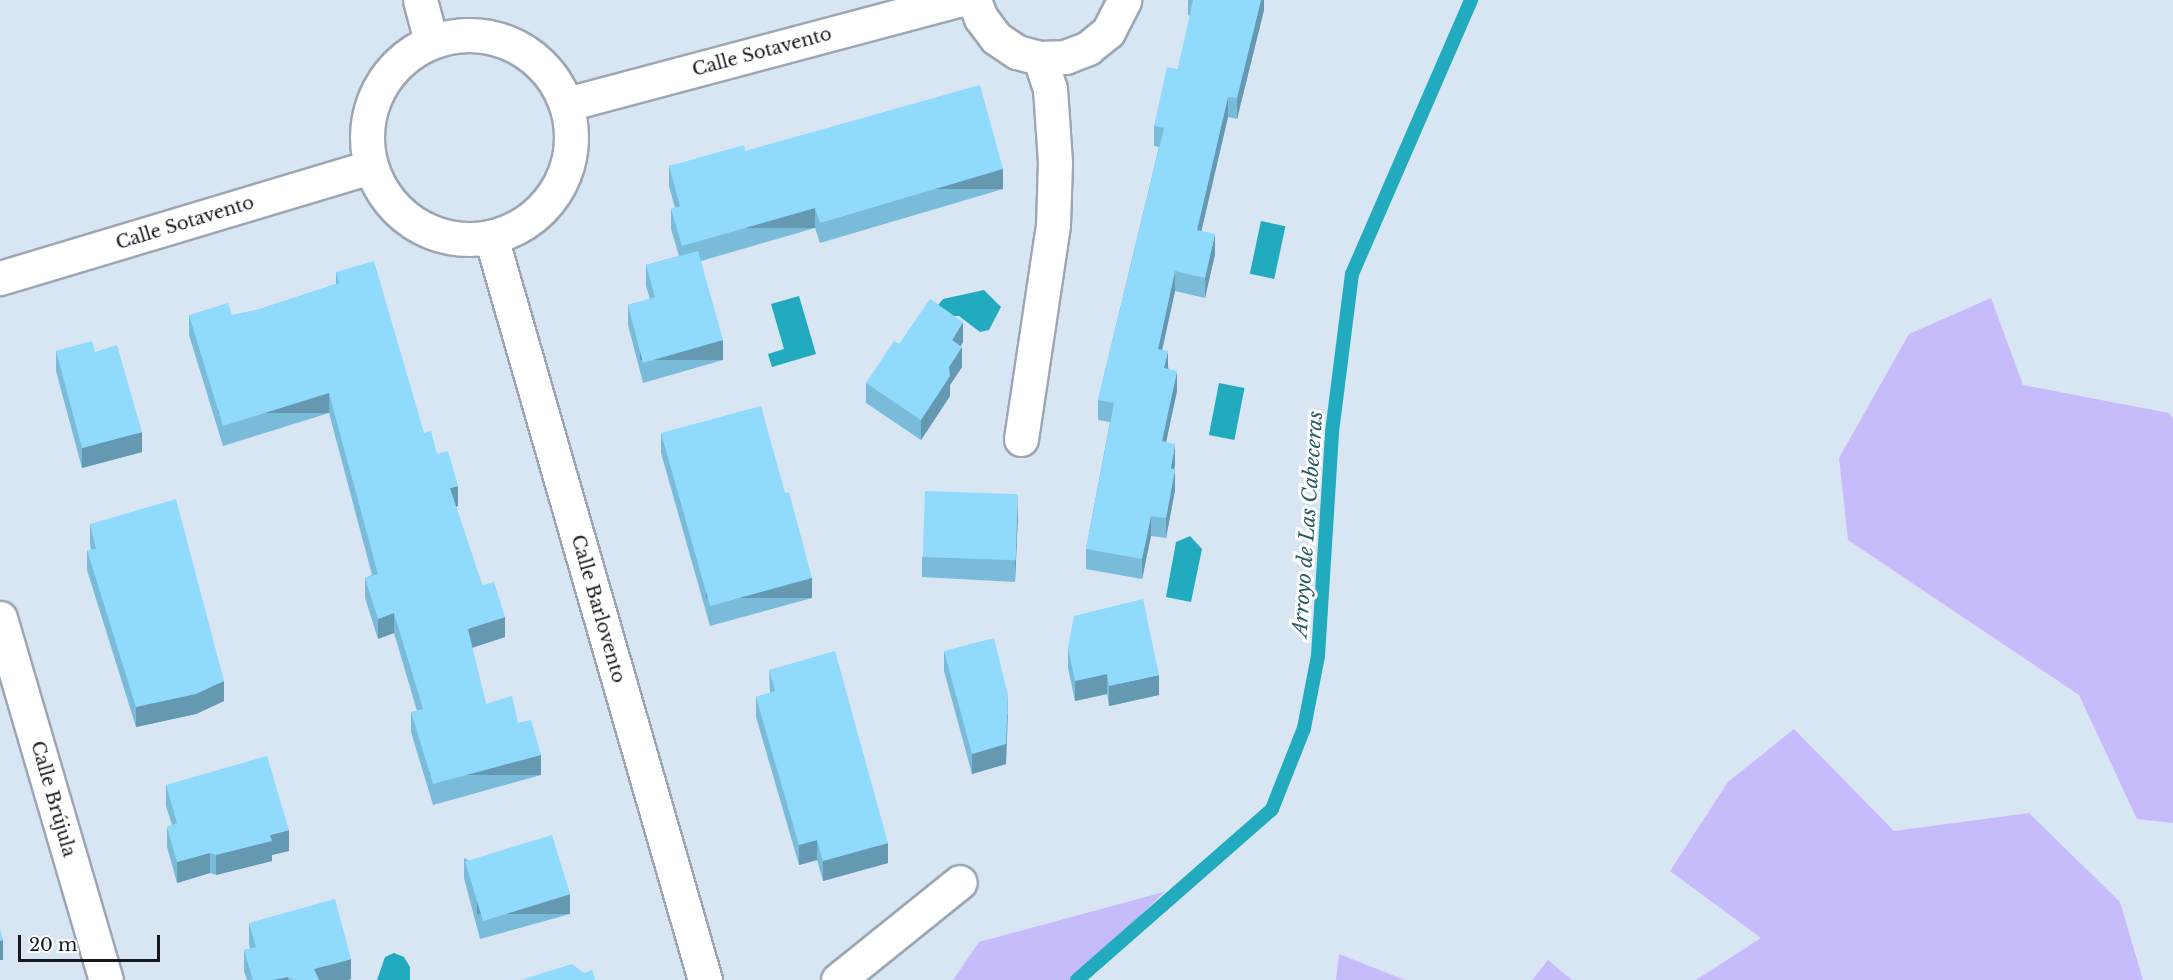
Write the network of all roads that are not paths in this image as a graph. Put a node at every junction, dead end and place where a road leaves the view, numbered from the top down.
1 (420, 0) edge
2 (958, 0) edge
3 (974, 0) edge
4 (1124, 0) edge
5 (431, 41) junction
6 (1040, 58) junction
7 (567, 104) junction
8 (370, 168) junction
9 (491, 237) junction
10 (0, 278) edge
11 (1021, 439) dead end
12 (0, 618) edge
13 (960, 882) dead end
14 (106, 980) edge
15 (705, 980) edge
16 (838, 980) edge

1 - 5 street
2 - 7 street, Calle Sotavento
3 - 6 street
4 - 6 street
5 - 7 street
5 - 8 street
6 - 11 street
7 - 9 street
8 - 9 street
8 - 10 street, Calle Sotavento
9 - 15 street, Calle Barlovento
12 - 14 street, Calle Brújula
13 - 16 street

